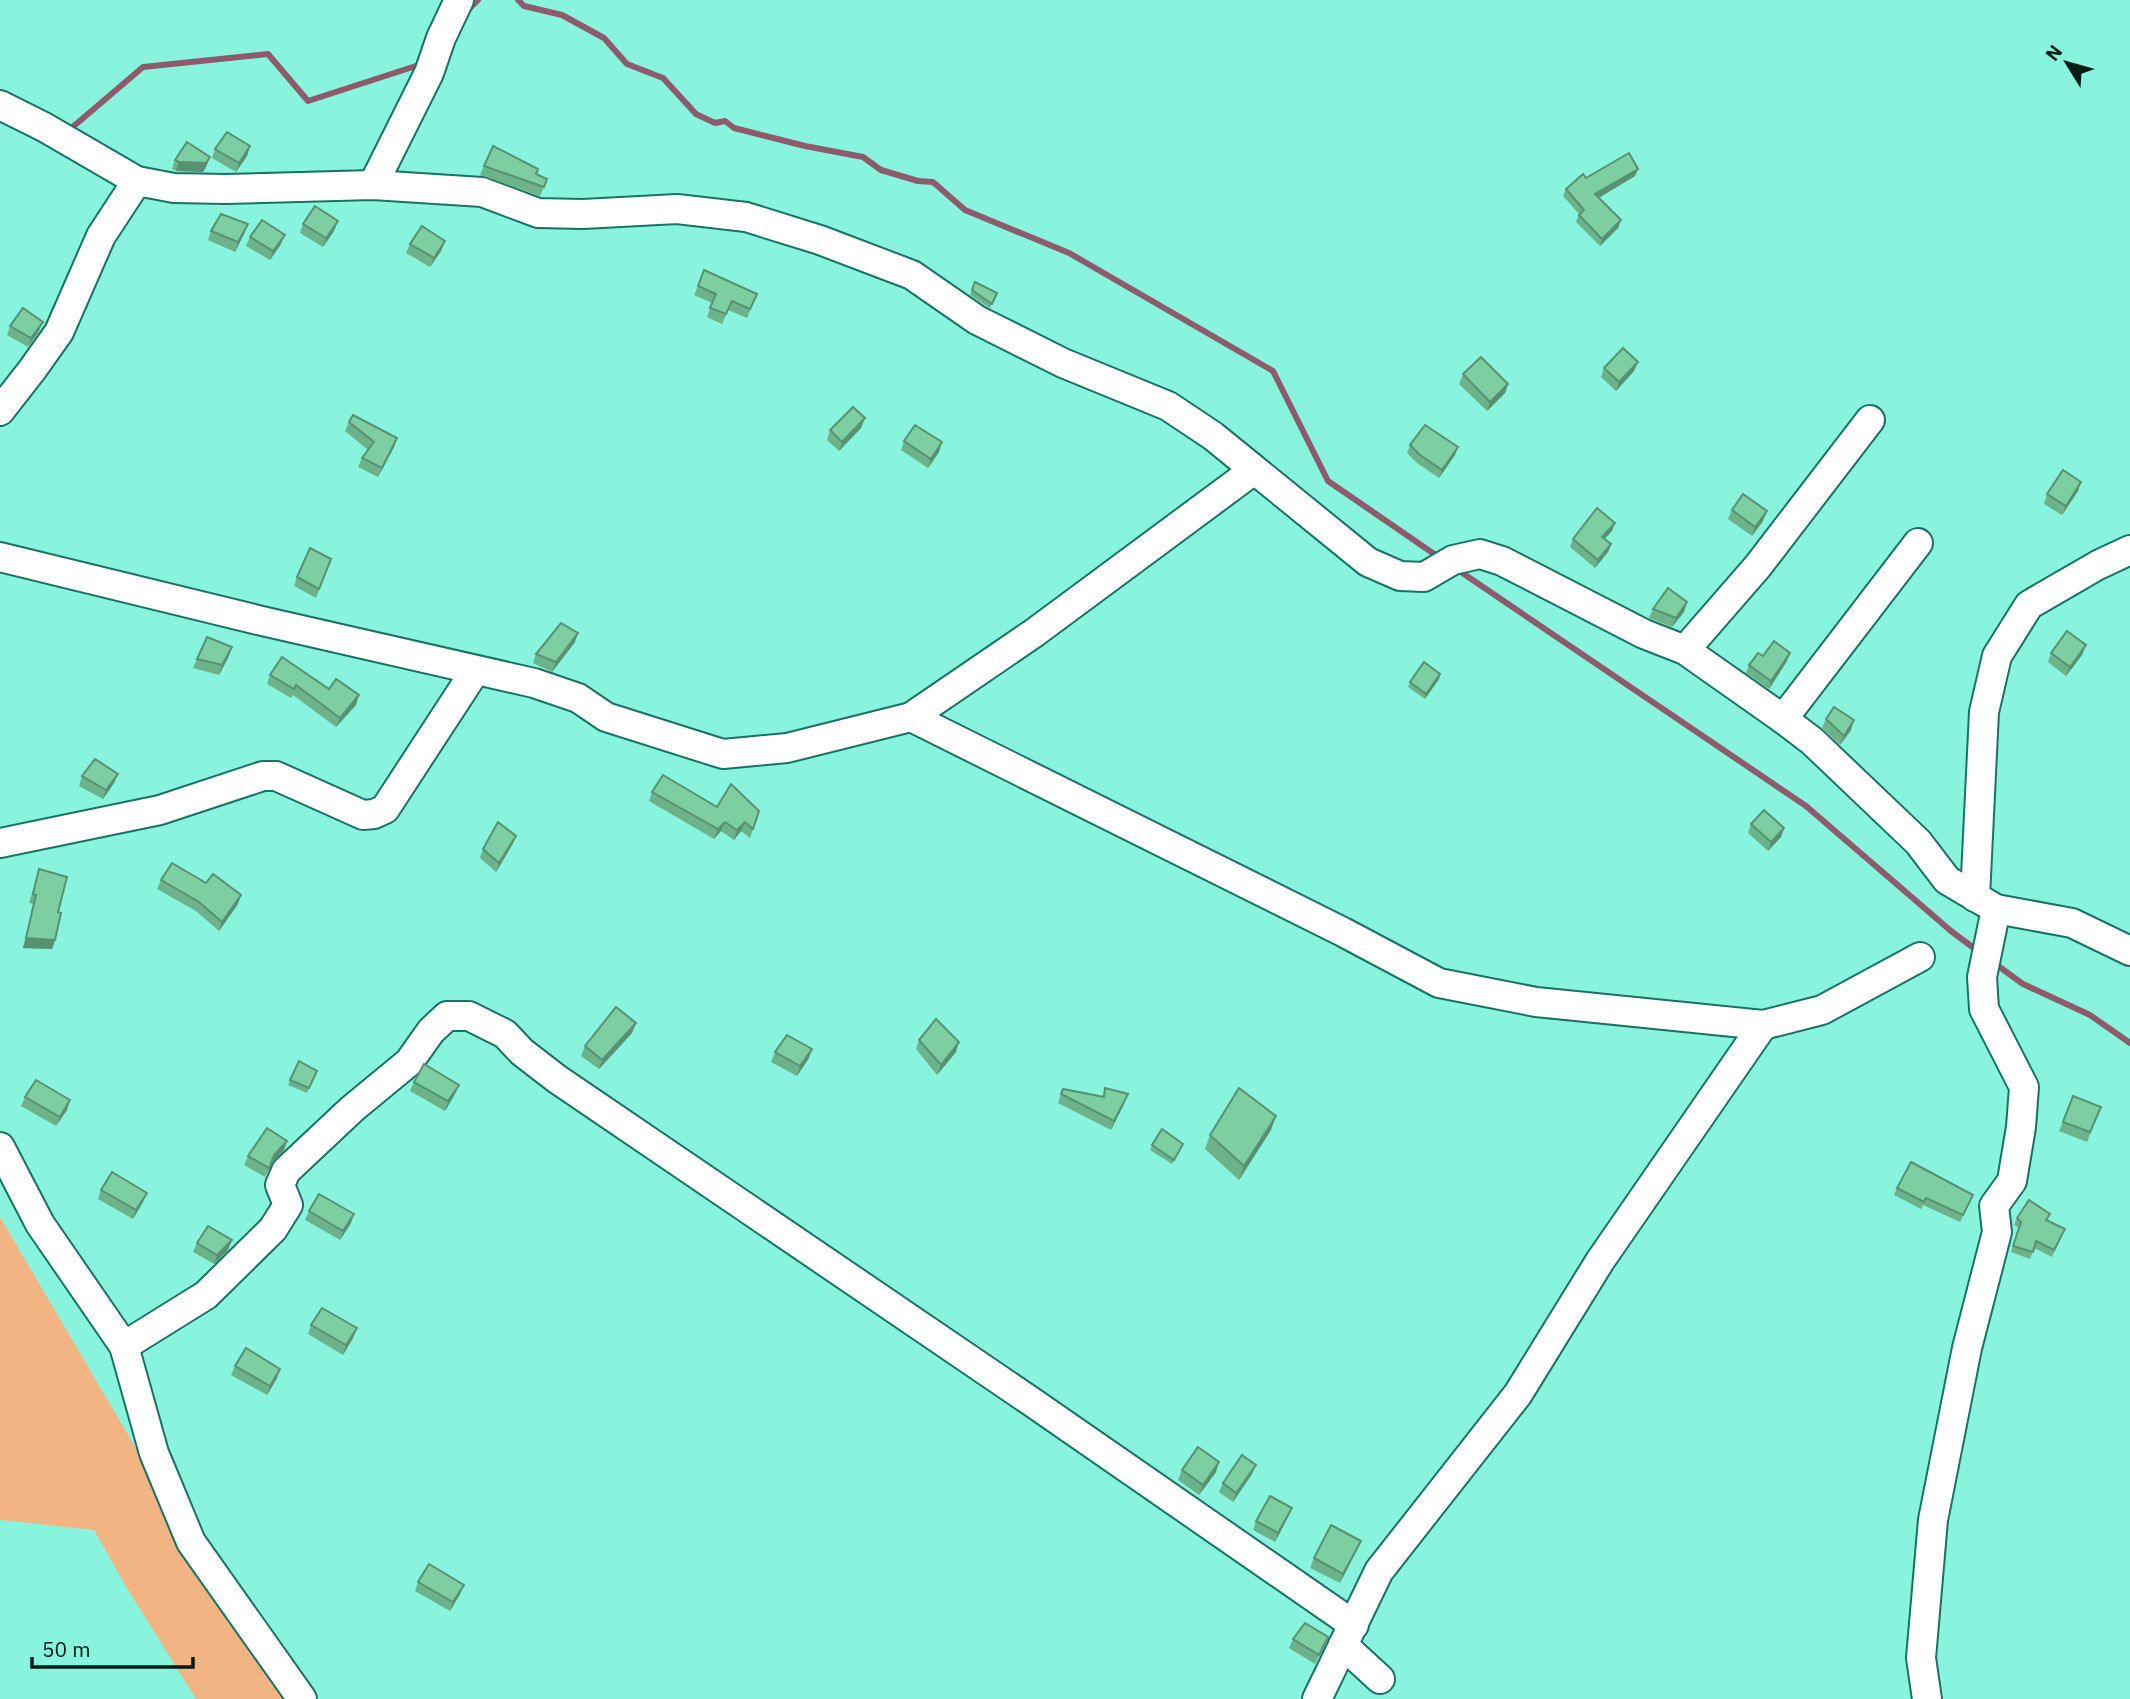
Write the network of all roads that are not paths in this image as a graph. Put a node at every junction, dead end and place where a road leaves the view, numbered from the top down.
1 (459, 0) edge
2 (0, 105) edge
3 (137, 181) junction
4 (373, 185) junction
5 (0, 411) edge
6 (1870, 420) dead end
7 (1254, 470) junction
8 (1918, 542) dead end
9 (2130, 550) edge
10 (0, 557) edge
11 (1685, 650) junction
12 (475, 671) junction
13 (911, 717) junction
14 (1783, 719) junction
15 (0, 842) edge
16 (1986, 903) junction
17 (2130, 951) edge
18 (1920, 957) dead end
19 (1763, 1025) junction
20 (0, 1147) edge
21 (124, 1346) junction
22 (1348, 1635) junction
23 (1380, 1679) dead end
24 (302, 1699) edge
25 (1317, 1699) edge
26 (1927, 1699) edge

1 - 4 street
2 - 3 street
3 - 4 street
3 - 5 street
4 - 7 street
6 - 11 street
7 - 11 street
7 - 13 street
8 - 14 street
9 - 16 street
10 - 12 street
11 - 14 street
12 - 13 street
12 - 15 street
13 - 19 street
14 - 16 street
16 - 17 street
16 - 26 street
18 - 19 street
19 - 22 street
20 - 21 street
21 - 22 street
21 - 24 street
22 - 23 street
22 - 25 street

